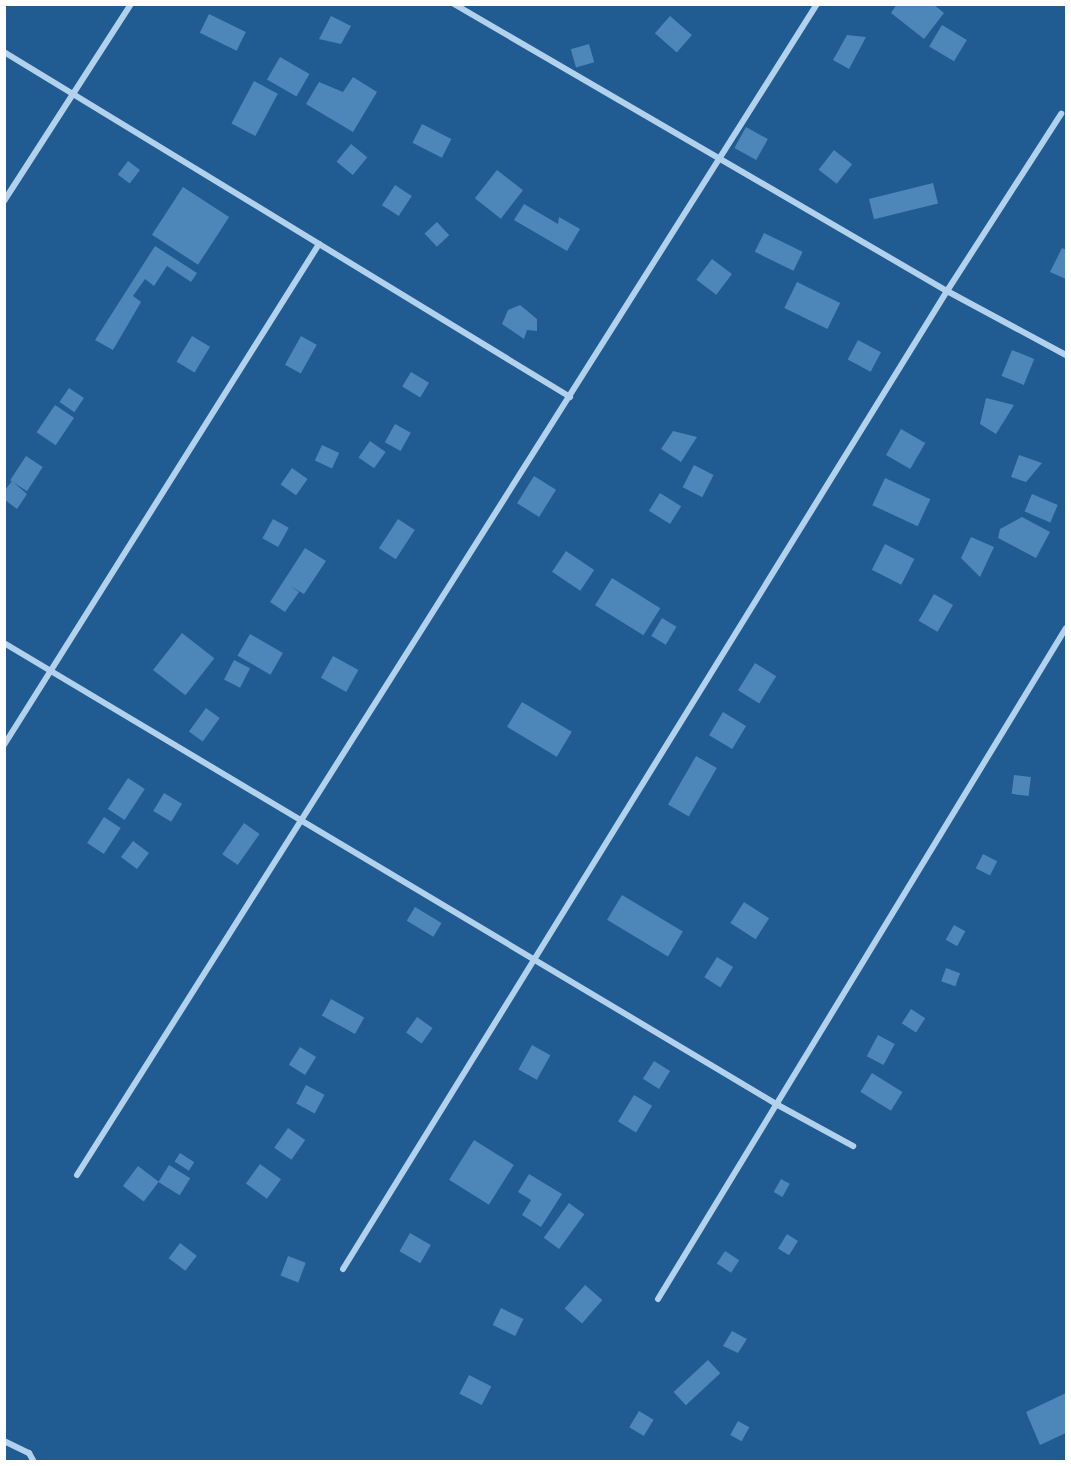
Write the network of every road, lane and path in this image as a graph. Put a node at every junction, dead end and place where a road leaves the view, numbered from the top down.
1 (131, 4) edge
2 (454, 4) edge
3 (817, 4) edge
4 (465, 7) edge
5 (4, 52) edge
6 (74, 94) junction
7 (1061, 114) dead end
8 (721, 159) junction
9 (4, 201) edge
10 (319, 244) junction
11 (947, 291) junction
12 (1066, 355) edge
13 (570, 397) junction
14 (1066, 628) edge
15 (4, 643) edge
16 (51, 670) junction
17 (4, 745) edge
18 (302, 820) junction
19 (534, 959) junction
20 (776, 1104) junction
21 (853, 1146) dead end
22 (77, 1175) dead end
23 (343, 1269) dead end
24 (657, 1299) dead end
25 (4, 1441) edge
26 (34, 1461) edge

1 - 6 street
2 - 4 street
3 - 8 street
4 - 8 street
5 - 6 street
6 - 9 street
6 - 10 street
7 - 11 street
8 - 11 street
8 - 13 street
10 - 13 street
10 - 16 street
11 - 12 street
11 - 19 street
13 - 18 street
14 - 20 street
15 - 16 street
16 - 17 street
16 - 18 street
18 - 19 street
18 - 22 street
19 - 20 street
19 - 23 street
20 - 21 street
20 - 24 street
25 - 26 street

